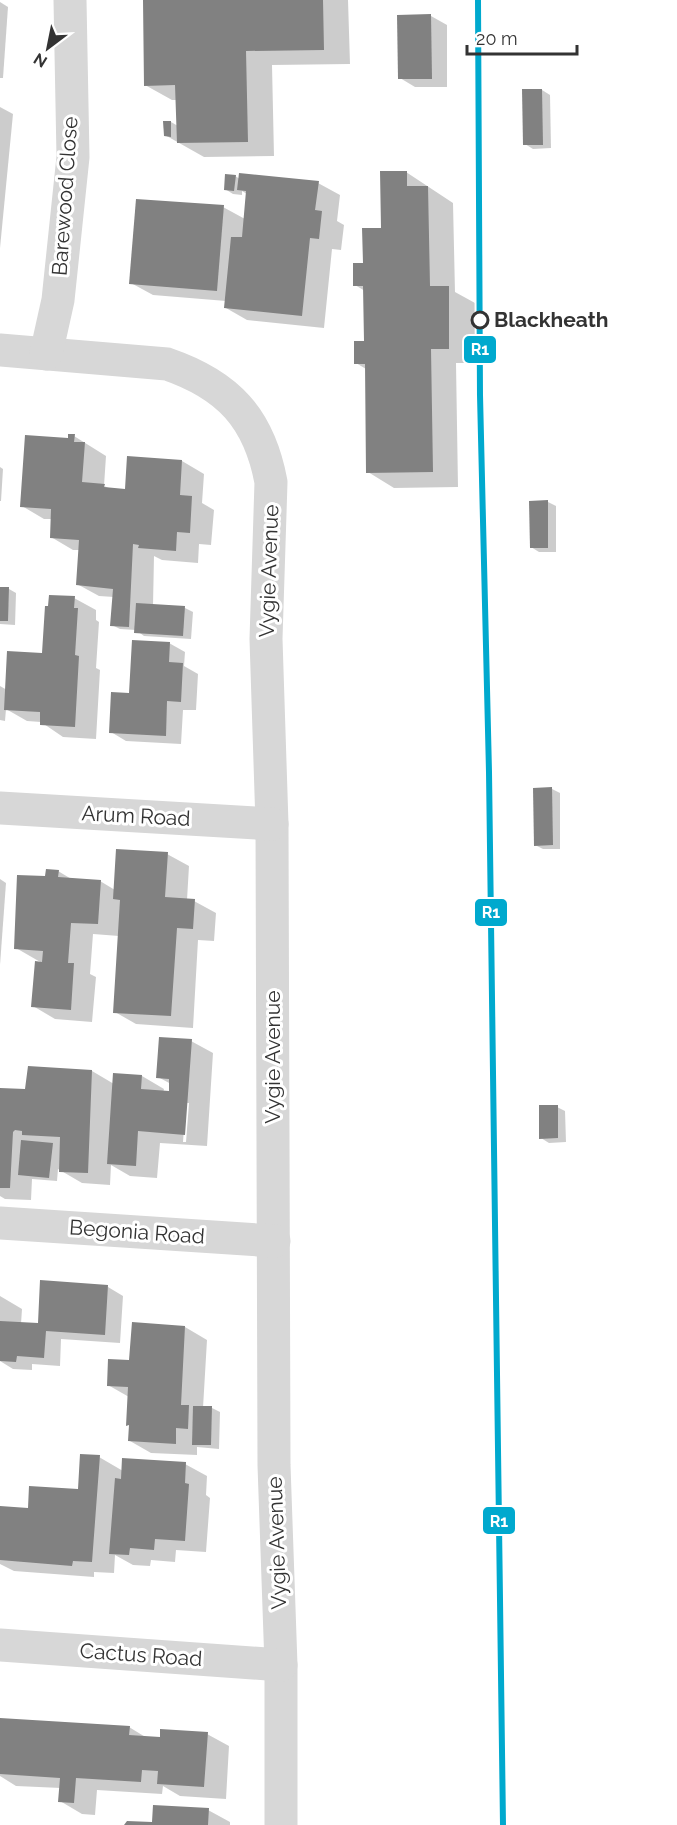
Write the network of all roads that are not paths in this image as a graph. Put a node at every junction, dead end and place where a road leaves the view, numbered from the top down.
1 (70, 0) edge
2 (0, 350) edge
3 (45, 354) junction
4 (0, 808) edge
5 (272, 824) junction
6 (0, 1223) edge
7 (274, 1241) junction
8 (0, 1645) edge
9 (281, 1665) junction
10 (281, 1825) edge

1 - 3 street, Barewood Close
2 - 3 street, Vygie Avenue
3 - 5 street, Vygie Avenue
4 - 5 street, Arum Road
5 - 7 street, Vygie Avenue
6 - 7 street, Begonia Road
7 - 9 street, Vygie Avenue
8 - 9 street, Cactus Road
9 - 10 street, Vygie Avenue

